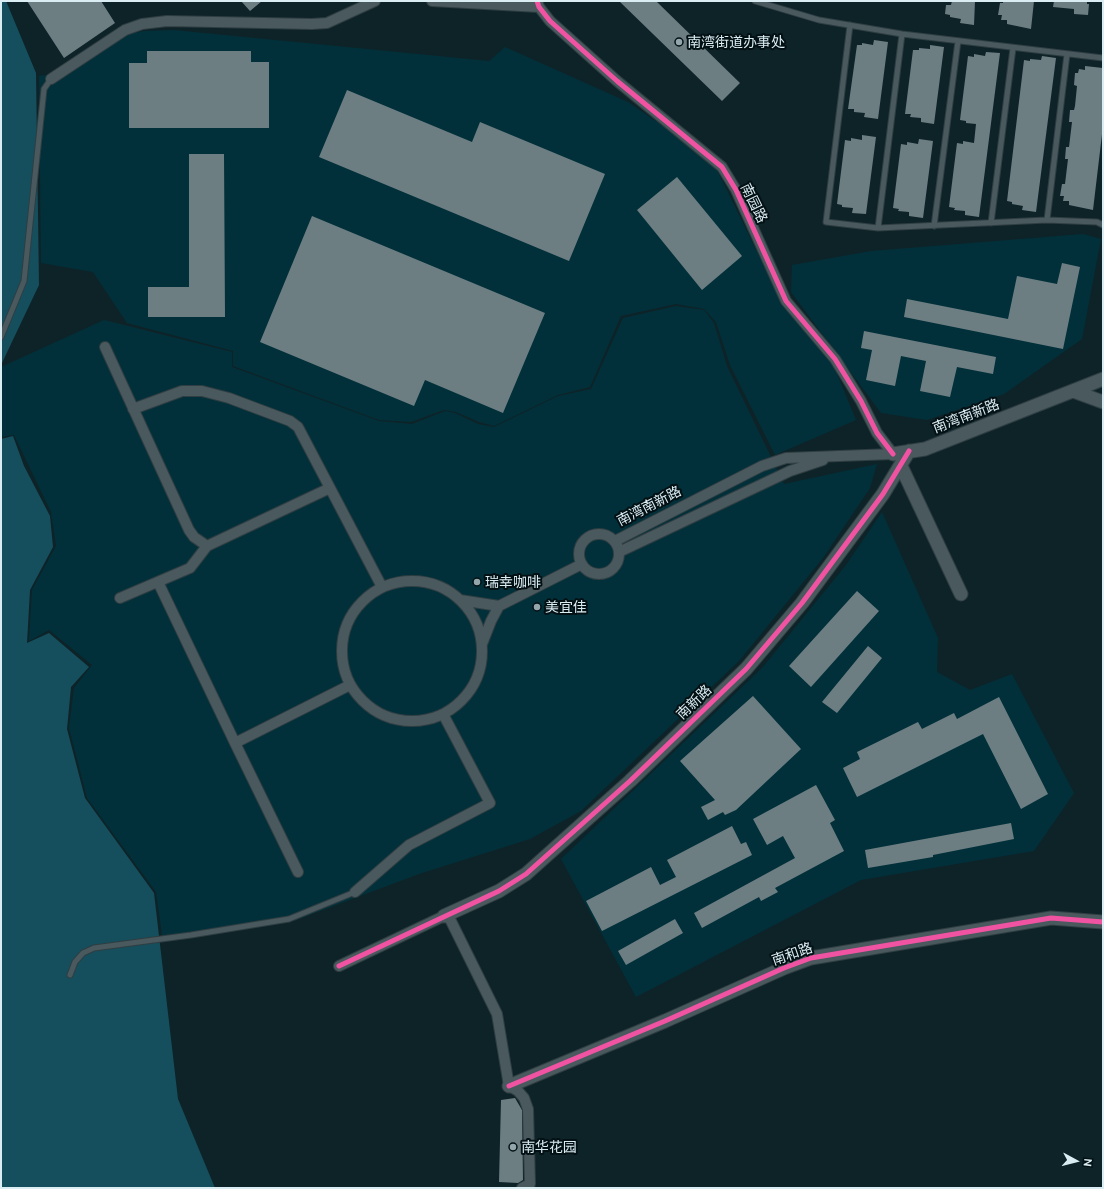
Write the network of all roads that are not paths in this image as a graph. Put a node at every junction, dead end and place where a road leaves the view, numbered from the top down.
1 (375, 1) edge
2 (432, 1) edge
3 (755, 1) edge
4 (538, 4) edge
5 (850, 25) junction
6 (902, 34) junction
7 (958, 41) junction
8 (1013, 48) junction
9 (1067, 54) junction
10 (1103, 58) edge
11 (51, 79) joint
12 (1046, 220) junction
13 (991, 223) junction
14 (1103, 225) edge
15 (934, 226) junction
16 (878, 228) junction
17 (1, 336) edge
18 (105, 347) dead end
19 (1103, 379) edge
20 (1073, 392) junction
21 (1099, 402) edge
22 (133, 409) junction
23 (910, 451) junction
24 (893, 454) junction
25 (834, 457) junction
26 (901, 466) junction
27 (330, 488) junction
28 (615, 541) junction
29 (207, 546) junction
30 (619, 552) junction
31 (582, 564) junction
32 (158, 582) junction
33 (382, 587) junction
34 (961, 594) dead end
35 (120, 598) dead end
36 (460, 600) junction
37 (499, 606) junction
38 (482, 644) junction
39 (350, 685) junction
40 (444, 714) junction
41 (234, 743) junction
42 (298, 872) dead end
43 (355, 892) joint
44 (446, 915) junction
45 (1103, 922) edge
46 (339, 966) dead end
47 (70, 975) dead end
48 (509, 1086) junction
49 (522, 1188) edge

1 - 11 street
2 - 4 street
3 - 5 lane
4 - 24 street, 南园路
5 - 6 lane
5 - 16 lane
6 - 7 lane
6 - 16 lane
7 - 8 lane
7 - 15 lane
8 - 9 lane
8 - 13 lane
9 - 10 lane
9 - 12 lane
11 - 17 lane
12 - 13 lane
12 - 14 lane
13 - 15 lane
15 - 16 lane
18 - 22 street
19 - 20 street, 南湾南新路
20 - 21 street
20 - 23 street, 南湾南新路
22 - 27 street
22 - 29 street
23 - 24 street, 南湾南新路
23 - 26 street, 南新路
24 - 25 street, 南湾南新路
25 - 28 street, 南湾南新路
25 - 30 street, 南湾南新路
26 - 34 street
26 - 44 street, 南新路
27 - 29 street
27 - 33 street
28 - 30 street
28 - 31 street
29 - 32 street
30 - 31 street
31 - 37 street
32 - 35 street
32 - 41 street
33 - 36 street
33 - 39 street
36 - 37 street
36 - 38 street
37 - 38 street
38 - 40 street
39 - 40 street
39 - 41 street
40 - 43 street
41 - 42 street
43 - 47 lane
44 - 46 street
44 - 48 street
45 - 48 street, 南和路
48 - 49 street

